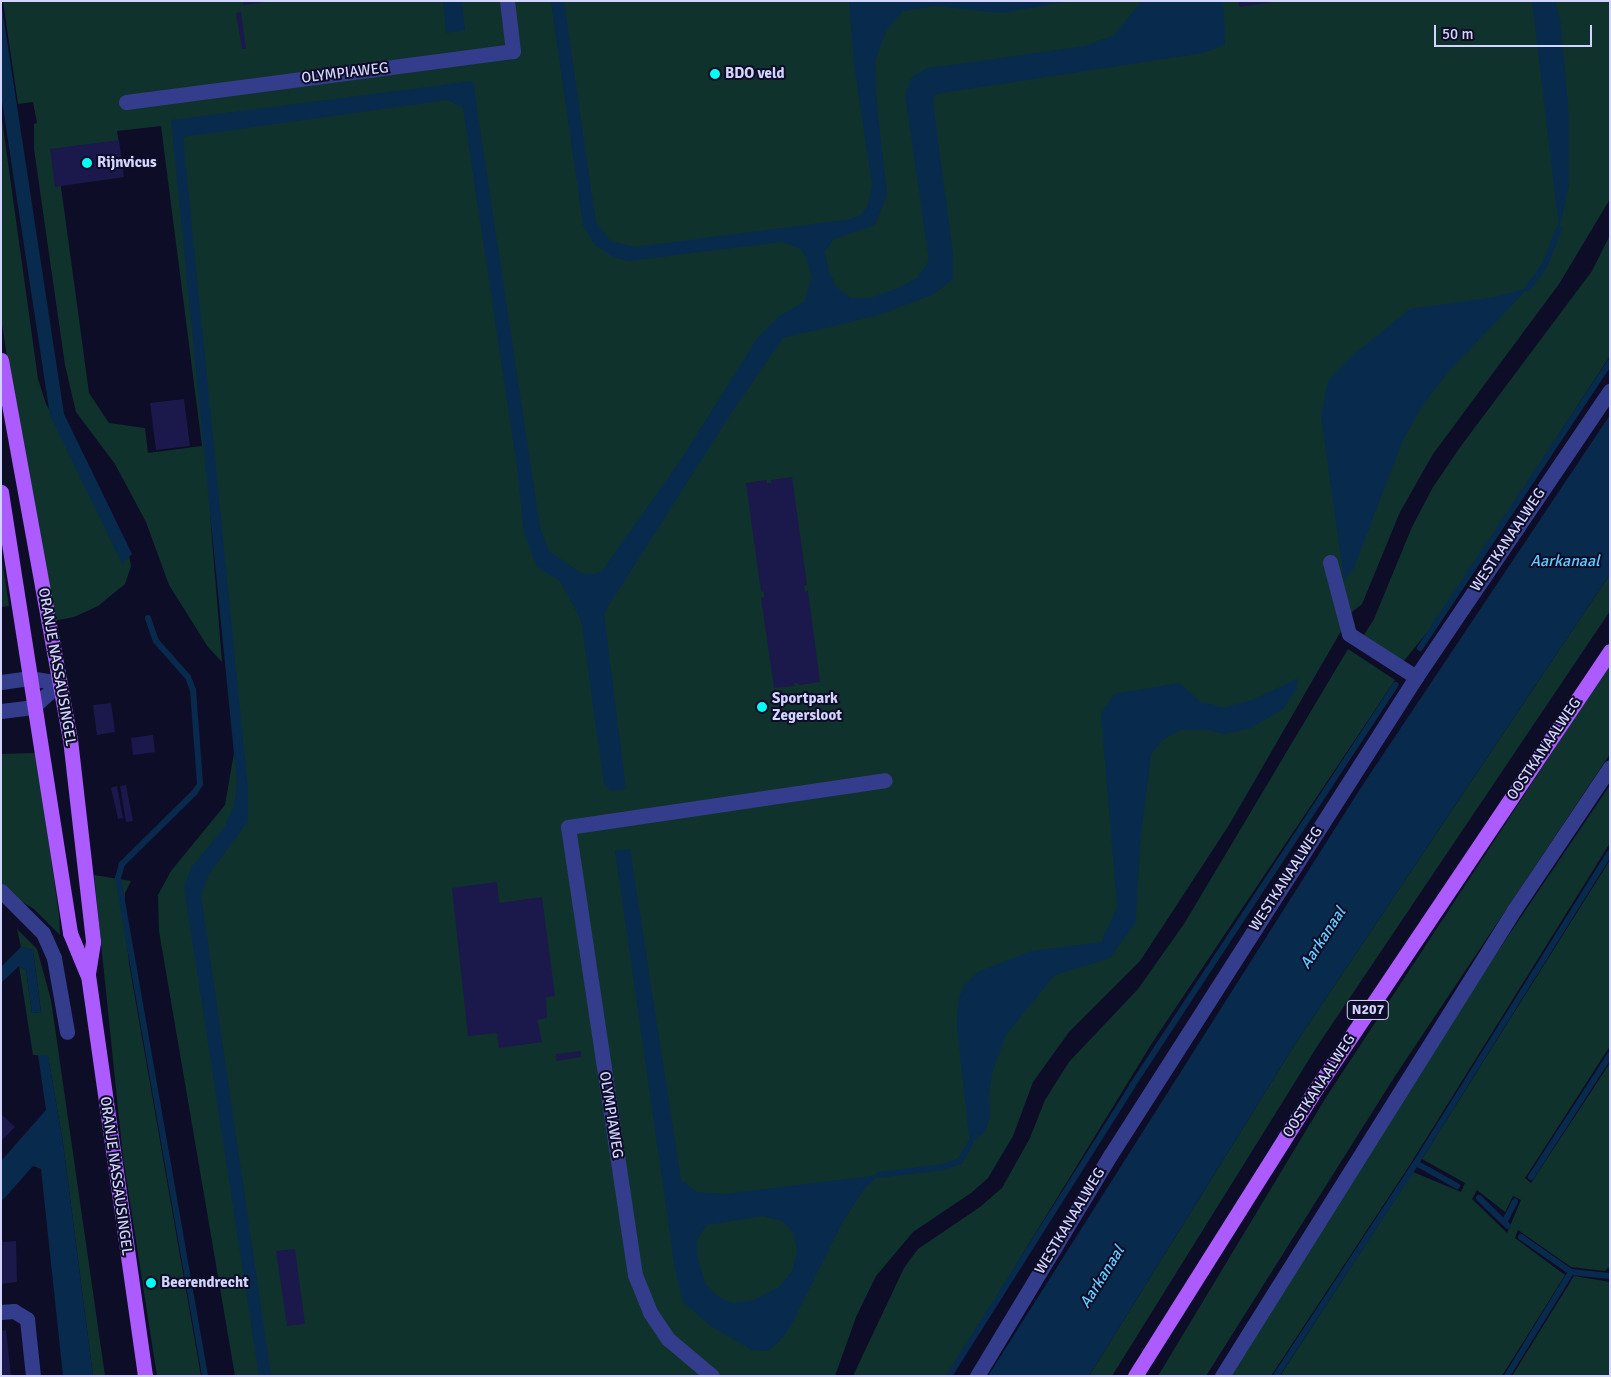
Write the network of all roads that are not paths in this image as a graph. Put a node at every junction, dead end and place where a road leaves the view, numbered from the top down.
1 (507, 1) edge
2 (126, 102) dead end
3 (1, 360) edge
4 (1610, 391) edge
5 (1, 492) edge
6 (1330, 562) dead end
7 (1610, 651) edge
8 (1416, 677) junction
9 (29, 678) junction
10 (1, 682) edge
11 (60, 683) junction
12 (33, 706) junction
13 (1, 711) edge
14 (1610, 767) edge
15 (885, 780) dead end
16 (1, 891) edge
17 (88, 976) junction
18 (67, 1032) dead end
19 (1, 1312) edge
20 (33, 1376) edge
21 (145, 1376) edge
22 (712, 1376) edge
23 (977, 1376) edge
24 (1136, 1376) edge
25 (1222, 1376) edge

1 - 2 street, OLYMPIAWEG
3 - 11 main road, ORANJE NASSAUSINGEL
4 - 8 street, WESTKANAALWEG
5 - 9 main road, ORANJE NASSAUSINGEL
6 - 8 street
7 - 24 main road, OOSTKANAALWEG / N207
8 - 23 street, WESTKANAALWEG
9 - 10 street
9 - 11 street
9 - 12 main road, ORANJE NASSAUSINGEL
11 - 12 street
11 - 17 main road, ORANJE NASSAUSINGEL
12 - 13 street
12 - 17 main road, ORANJE NASSAUSINGEL
14 - 25 street
15 - 22 street, OLYMPIAWEG
16 - 18 street
17 - 21 main road, ORANJE NASSAUSINGEL
19 - 20 street

